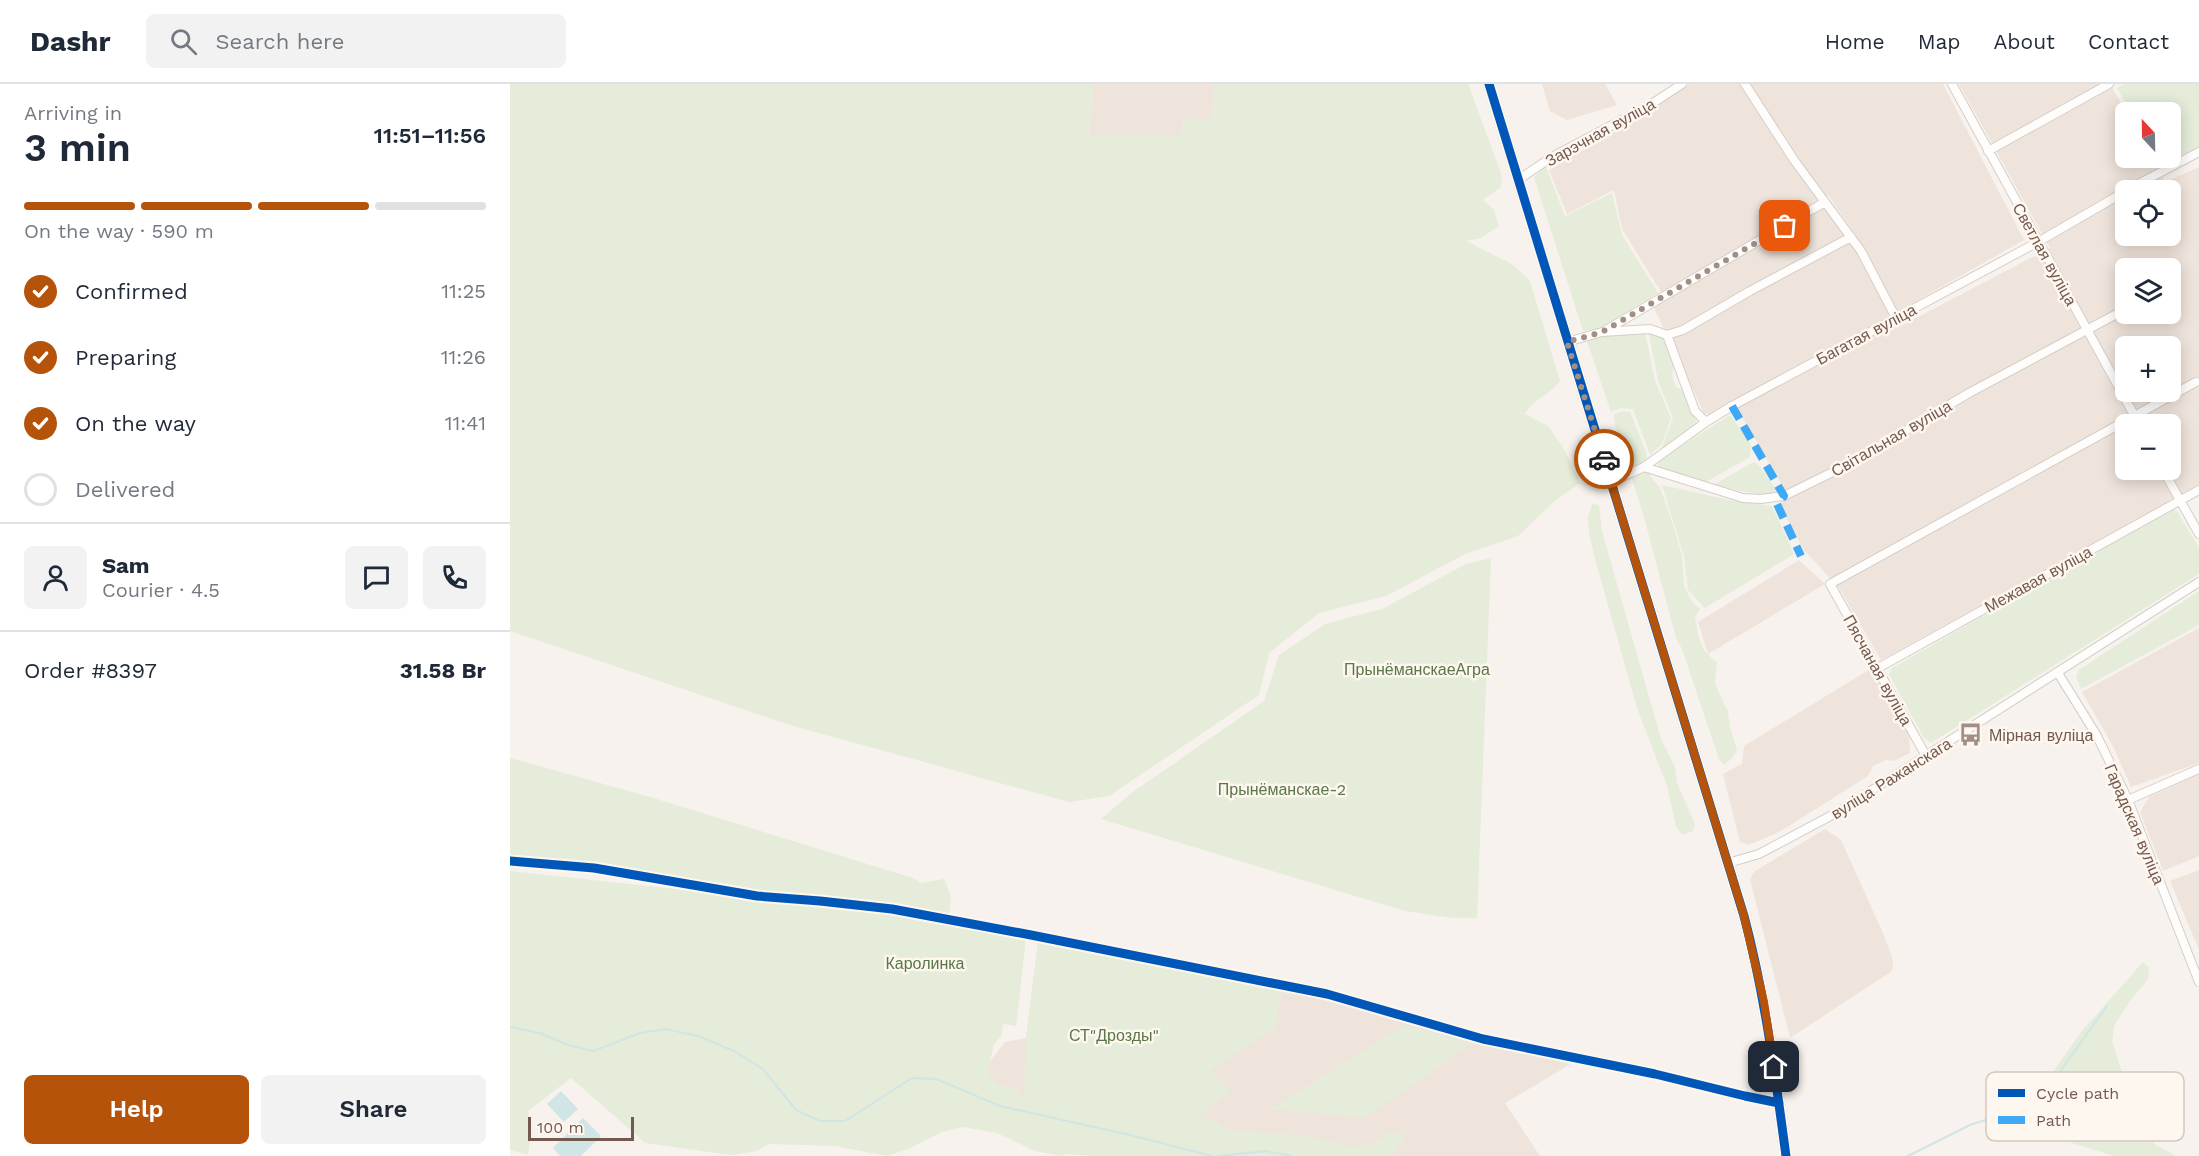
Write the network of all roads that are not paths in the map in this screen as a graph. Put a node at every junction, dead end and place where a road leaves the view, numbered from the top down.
1 (1489, 84) edge
2 (1682, 84) edge
3 (1745, 84) edge
4 (1952, 84) edge
5 (2109, 84) edge
6 (1988, 151) junction
7 (2199, 152) edge
8 (1518, 180) junction
9 (2147, 180) edge
10 (2115, 197) edge
11 (1825, 202) junction
12 (1851, 237) junction
13 (2038, 242) junction
14 (2115, 315) edge
15 (1896, 318) junction
16 (2088, 331) junction
17 (1602, 332) junction
18 (1667, 335) junction
19 (1567, 342) junction
20 (2196, 382) dead end
21 (2133, 414) edge
22 (2148, 414) edge
23 (1706, 422) junction
24 (2115, 433) edge
25 (1644, 466) junction
26 (2169, 480) edge
27 (1611, 482) junction
28 (2199, 489) edge
29 (2180, 500) junction
30 (2199, 534) edge
31 (2199, 582) edge
32 (1878, 668) junction
33 (2058, 673) junction
34 (1926, 756) junction
35 (2199, 769) edge
36 (2128, 800) junction
37 (510, 861) edge
38 (1728, 863) junction
39 (2195, 960) edge
40 (2199, 982) edge
41 (1779, 1103) junction
42 (1786, 1156) edge

1 - 8 main road
2 - 8 street, Зарэчная вуліца
3 - 11 street
4 - 6 street, Светлая вуліца
5 - 6 street
6 - 13 street, Светлая вуліца
7 - 9 street, Багатая вуліца
8 - 19 main road
10 - 13 street, Багатая вуліца
11 - 12 street
11 - 17 street
12 - 15 street
12 - 18 street
13 - 15 street, Багатая вуліца
13 - 16 street, Светлая вуліца
14 - 16 street, Світальная вуліца
15 - 23 street, Багатая вуліца
16 - 21 street, Светлая вуліца
16 - 25 street, Світальная вуліца
17 - 18 street
17 - 19 street
18 - 23 street
19 - 27 main road
20 - 22 street
23 - 25 street, Багатая вуліца
24 - 32 street, Пясчаная вуліца
25 - 27 street, Багатая вуліца
26 - 29 street
27 - 38 main road
28 - 29 street, Межавая вуліца
29 - 30 street
29 - 32 street, Межавая вуліца
31 - 33 street, вуліца Ражанскага
32 - 34 street, Пясчаная вуліца
33 - 34 street, вуліца Ражанскага
33 - 36 street, Гарадская вуліца
34 - 38 street, вуліца Ражанскага
35 - 36 street
36 - 39 street, Гарадская вуліца
37 - 41 street
38 - 41 main road
39 - 40 street, Гарадская вуліца
41 - 42 main road

